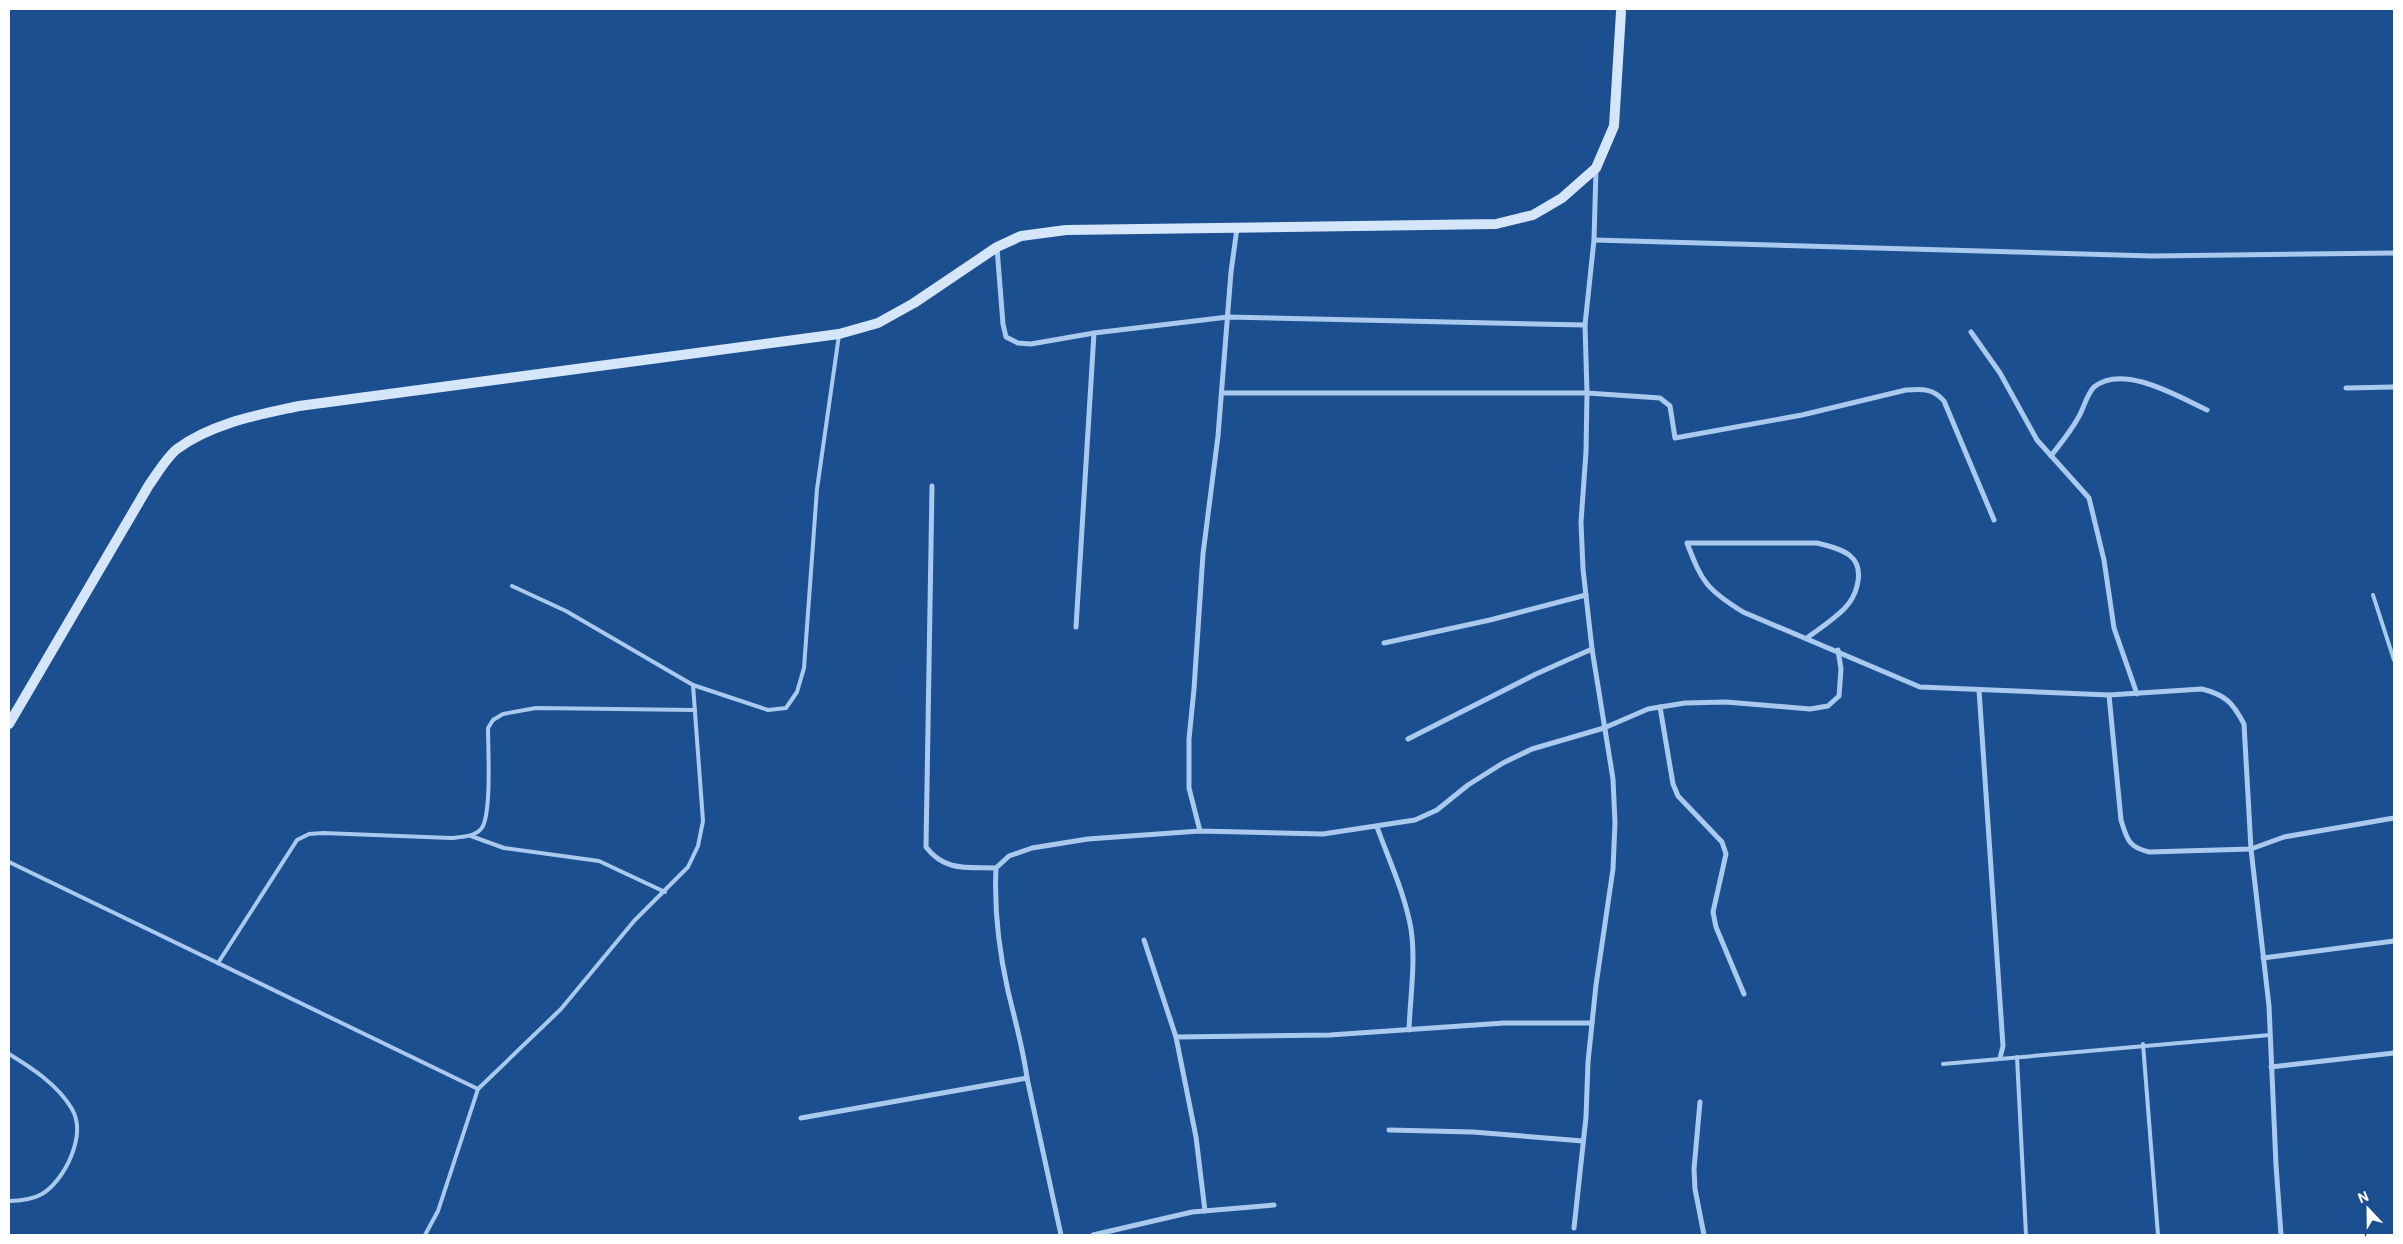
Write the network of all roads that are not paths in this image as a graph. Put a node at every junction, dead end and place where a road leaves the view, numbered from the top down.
1 (1621, 12) dead end
2 (1596, 168) junction
3 (1237, 228) junction
4 (1594, 240) junction
5 (997, 247) junction
6 (2394, 253) edge
7 (1228, 317) junction
8 (1585, 325) junction
9 (1971, 332) dead end
10 (1094, 333) junction
11 (839, 334) junction
12 (2394, 387) edge
13 (2346, 388) dead end
14 (1222, 393) junction
15 (1587, 394) junction
16 (2207, 410) dead end
17 (2051, 456) junction
18 (932, 486) dead end
19 (1994, 520) dead end
20 (512, 586) dead end
21 (1586, 595) junction
22 (2372, 595) dead end
23 (1076, 627) dead end
24 (1807, 638) junction
25 (1384, 643) dead end
26 (1592, 649) junction
27 (1838, 650) junction
28 (2394, 660) edge
29 (693, 685) junction
30 (1979, 690) junction
31 (2137, 694) junction
32 (2108, 695) junction
33 (1660, 708) junction
34 (695, 710) junction
35 (9, 724) edge
36 (1604, 728) junction
37 (1408, 739) dead end
38 (2394, 818) edge
39 (1376, 826) junction
40 (1200, 831) junction
41 (471, 836) junction
42 (2251, 849) junction
43 (9, 862) edge
44 (996, 868) junction
45 (665, 892) junction
46 (1144, 940) dead end
47 (2394, 941) edge
48 (2263, 958) junction
49 (218, 963) junction
50 (1744, 994) dead end
51 (1592, 1024) junction
52 (1409, 1030) junction
53 (2270, 1035) junction
54 (1176, 1037) junction
55 (2144, 1044) junction
56 (2394, 1053) edge
57 (9, 1054) edge
58 (2017, 1057) junction
59 (2000, 1058) junction
60 (1943, 1064) dead end
61 (2271, 1067) junction
62 (1027, 1078) junction
63 (478, 1088) junction
64 (1700, 1102) dead end
65 (801, 1118) dead end
66 (1389, 1130) dead end
67 (1584, 1141) junction
68 (9, 1202) edge
69 (1274, 1205) dead end
70 (1205, 1211) junction
71 (1574, 1228) dead end
72 (425, 1235) edge
73 (1061, 1235) edge
74 (1093, 1235) edge
75 (1704, 1235) edge
76 (2026, 1235) edge
77 (2158, 1235) edge
78 (2281, 1235) edge

1 - 2 street
2 - 3 street
2 - 4 street
3 - 5 street
3 - 7 street
4 - 6 street
4 - 8 street
5 - 10 street
5 - 11 street
7 - 8 street
7 - 10 street
7 - 14 street
8 - 15 street
9 - 17 street
10 - 23 street
11 - 29 lane
11 - 35 street
12 - 13 street
14 - 15 street
14 - 40 street
15 - 19 street
15 - 21 street
16 - 17 street
17 - 31 street
18 - 44 street
20 - 29 lane
21 - 25 street
21 - 26 street
22 - 28 lane
24 - 24 street
24 - 27 street
26 - 36 street
26 - 37 street
27 - 30 street
27 - 33 street
29 - 34 lane
30 - 32 street
30 - 59 street
31 - 32 street
31 - 42 street
32 - 42 street
33 - 36 street
33 - 50 street
34 - 41 lane
34 - 45 lane
36 - 39 street
36 - 51 street
38 - 42 street
39 - 40 street
39 - 52 street
40 - 44 street
41 - 45 lane
41 - 49 lane
42 - 48 street
43 - 49 lane
44 - 62 street
45 - 63 lane
46 - 54 street
47 - 48 street
48 - 53 street
49 - 63 lane
51 - 52 street
51 - 67 street
52 - 54 street
53 - 55 lane
53 - 61 street
54 - 70 street
55 - 58 lane
55 - 77 lane
56 - 61 street
57 - 68 lane
58 - 59 lane
58 - 76 lane
59 - 60 lane
61 - 78 street
62 - 65 street
62 - 73 street
63 - 72 lane
64 - 75 street
66 - 67 street
67 - 71 street
69 - 70 street
70 - 74 street

